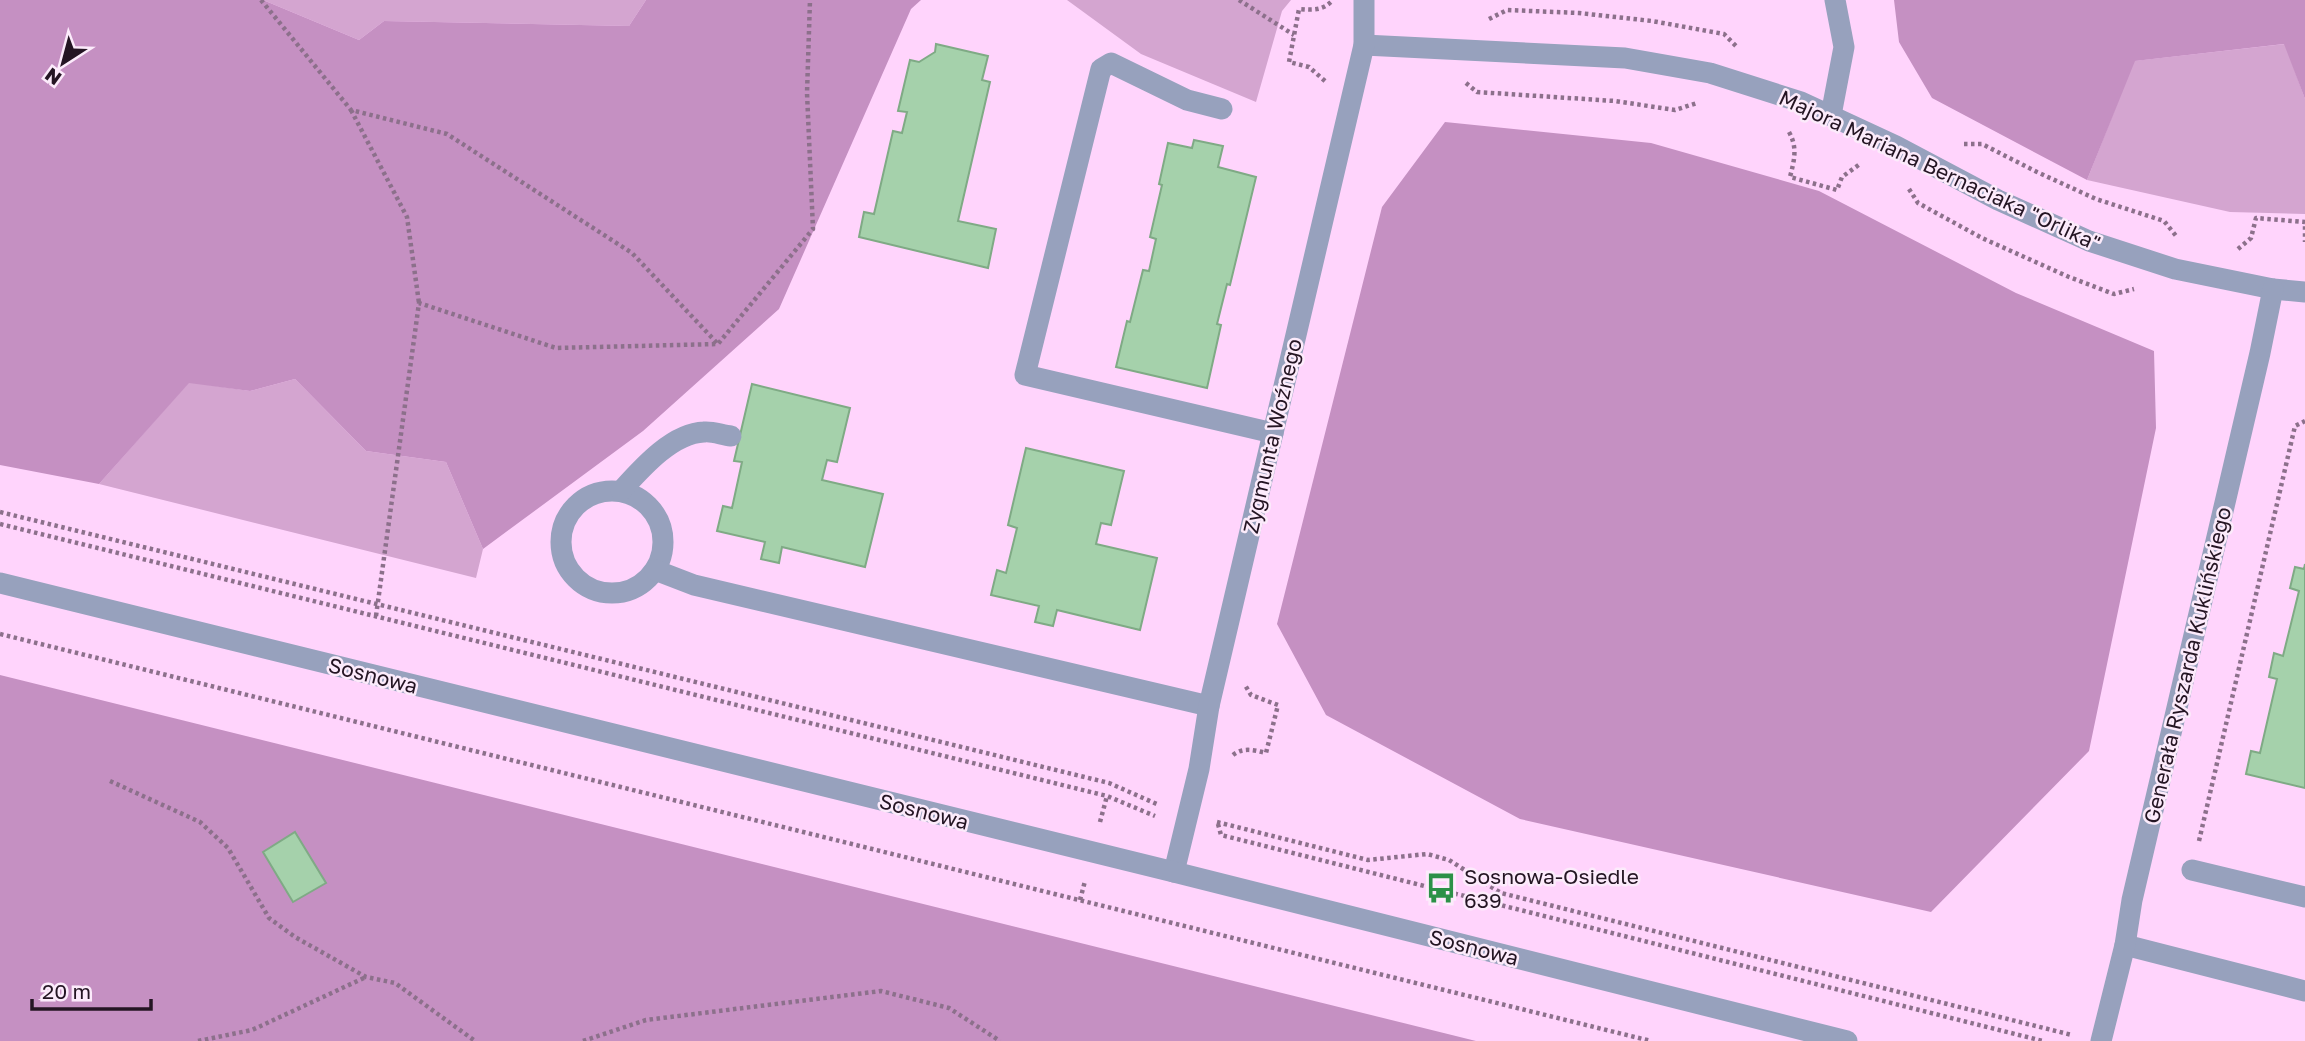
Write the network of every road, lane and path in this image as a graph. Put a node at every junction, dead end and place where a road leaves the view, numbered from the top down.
1 (261, 0) edge
2 (810, 0) edge
3 (1239, 0) edge
4 (1364, 0) edge
5 (1835, 0) edge
6 (1294, 35) dead end
7 (1364, 45) junction
8 (1455, 75) dead end
9 (1702, 101) dead end
10 (1222, 109) dead end
11 (351, 110) junction
12 (1831, 116) junction
13 (1783, 128) dead end
14 (1860, 164) dead end
15 (1903, 180) dead end
16 (2143, 287) dead end
17 (2273, 289) junction
18 (2305, 292) edge
19 (419, 303) junction
20 (718, 344) junction
21 (2305, 421) edge
22 (1273, 433) junction
23 (731, 436) dead end
24 (621, 491) junction
25 (0, 512) edge
26 (0, 524) edge
27 (655, 570) junction
28 (0, 583) edge
29 (378, 605) junction
30 (376, 616) junction
31 (0, 634) edge
32 (1244, 683) dead end
33 (1209, 706) junction
34 (1227, 760) dead end
35 (110, 781) dead end
36 (1161, 806) junction
37 (1190, 808) junction
38 (1218, 822) junction
39 (2192, 870) joint
40 (1174, 872) junction
41 (2305, 898) edge
42 (2125, 946) junction
43 (366, 977) junction
44 (2305, 991) edge
45 (2093, 1040) edge
46 (198, 1041) edge
47 (475, 1041) edge
48 (583, 1041) edge
49 (1000, 1041) edge
50 (1651, 1041) edge
51 (1847, 1041) edge
52 (2043, 1041) edge

1 - 11 path
2 - 20 path
3 - 6 path
4 - 7 street, Zygmunta Woźnego
5 - 12 street
7 - 12 street, Majora Mariana Bernaciaka "Orlika"
7 - 22 street, Zygmunta Woźnego
8 - 9 path
10 - 22 street
11 - 19 path
11 - 20 path
12 - 17 street, Majora Mariana Bernaciaka "Orlika"
13 - 14 path
15 - 16 path
17 - 18 street, Majora Mariana Bernaciaka "Orlika"
17 - 42 street, Generała Ryszarda Kuklińskiego
19 - 20 path
19 - 29 path
21 - 39 path
22 - 33 street, Zygmunta Woźnego
23 - 24 street
24 - 27 street
24 - 27 street
25 - 29 path
26 - 30 path
27 - 33 street
28 - 40 street, Sosnowa
29 - 30 path
29 - 36 path
30 - 36 path
31 - 50 path
32 - 34 path
33 - 37 street, Zygmunta Woźnego
35 - 43 path
36 - 37 path
37 - 38 path
37 - 38 path
37 - 40 street, Zygmunta Woźnego
38 - 45 path
38 - 52 path
39 - 41 street
40 - 51 street, Sosnowa
42 - 44 street
42 - 45 street, Generała Ryszarda Kuklińskiego
43 - 46 path
43 - 47 path
48 - 49 path

